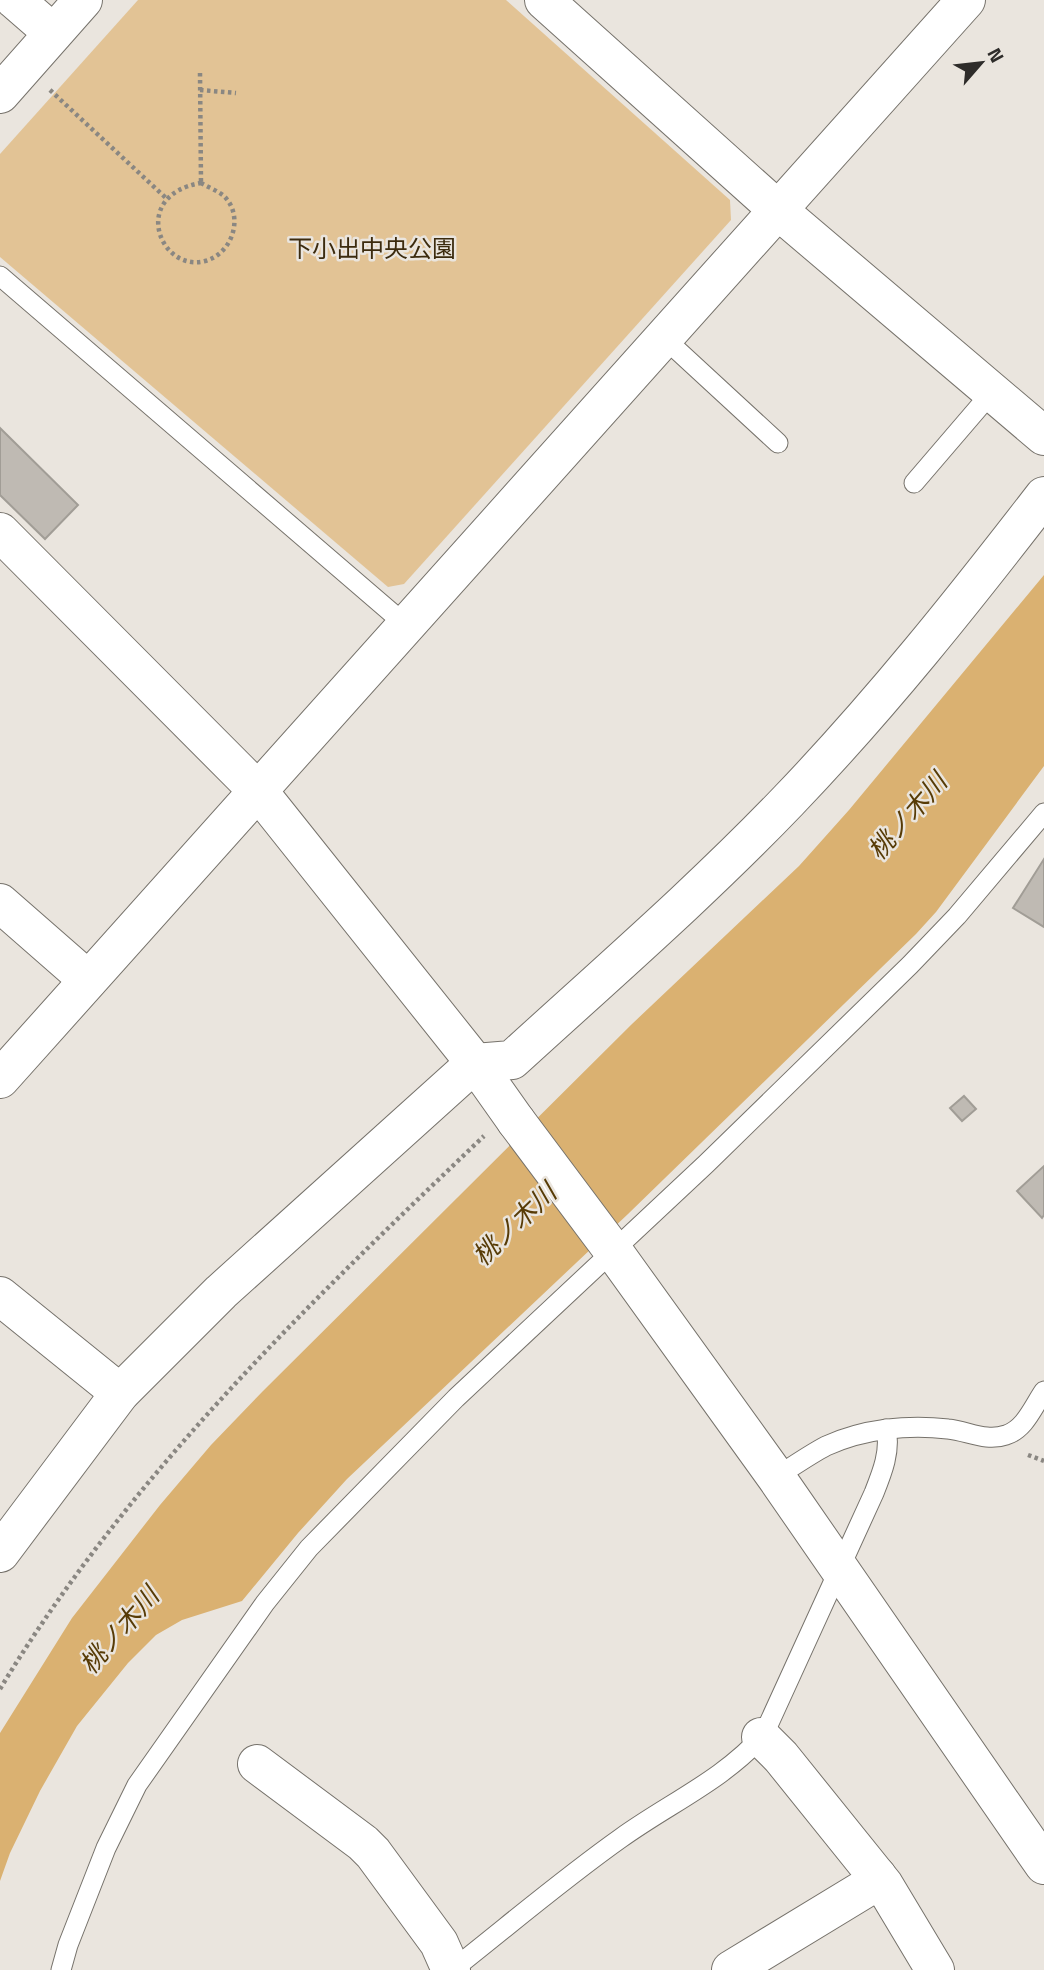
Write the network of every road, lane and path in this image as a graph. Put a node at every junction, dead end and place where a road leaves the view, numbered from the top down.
1 (15, 0) edge
2 (83, 0) edge
3 (544, 0) edge
4 (966, 0) edge
5 (53, 33) junction
6 (200, 73) dead end
7 (12, 80) edge
8 (200, 90) junction
9 (236, 93) dead end
10 (201, 183) junction
11 (166, 198) junction
12 (779, 211) junction
13 (0, 276) edge
14 (663, 337) junction
15 (992, 392) junction
16 (1044, 436) edge
17 (778, 443) dead end
18 (914, 484) dead end
19 (1044, 496) edge
20 (0, 532) edge
21 (407, 626) junction
22 (259, 792) junction
23 (1044, 813) edge
24 (0, 903) edge
25 (88, 980) junction
26 (475, 1063) junction
27 (0, 1079) edge
28 (612, 1250) junction
29 (0, 1296) edge
30 (1044, 1391) edge
31 (120, 1393) junction
32 (886, 1429) junction
33 (776, 1477) junction
34 (0, 1553) edge
35 (839, 1571) junction
36 (761, 1737) junction
37 (257, 1764) dead end
38 (1044, 1865) edge
39 (877, 1876) junction
40 (61, 1970) edge
41 (452, 1970) edge
42 (731, 1970) edge
43 (935, 1970) edge

1 - 5 street
2 - 5 street
3 - 12 street
4 - 12 street
5 - 7 street
6 - 8 path
7 - 11 path
8 - 9 path
8 - 10 path
10 - 11 path
10 - 11 path
12 - 14 street
12 - 15 street
13 - 21 lane
14 - 17 lane
14 - 21 street
15 - 16 street
15 - 18 lane
19 - 26 street
20 - 22 street
21 - 22 street
22 - 25 street
22 - 26 street
23 - 28 lane
24 - 25 street
25 - 27 street
26 - 28 street
26 - 31 street
28 - 33 street
28 - 40 lane
29 - 31 street
30 - 32 lane
31 - 34 street
32 - 33 lane
32 - 35 lane
33 - 35 street
35 - 36 lane
35 - 38 street
36 - 39 street
36 - 41 lane
37 - 41 street
39 - 42 street
39 - 43 street

